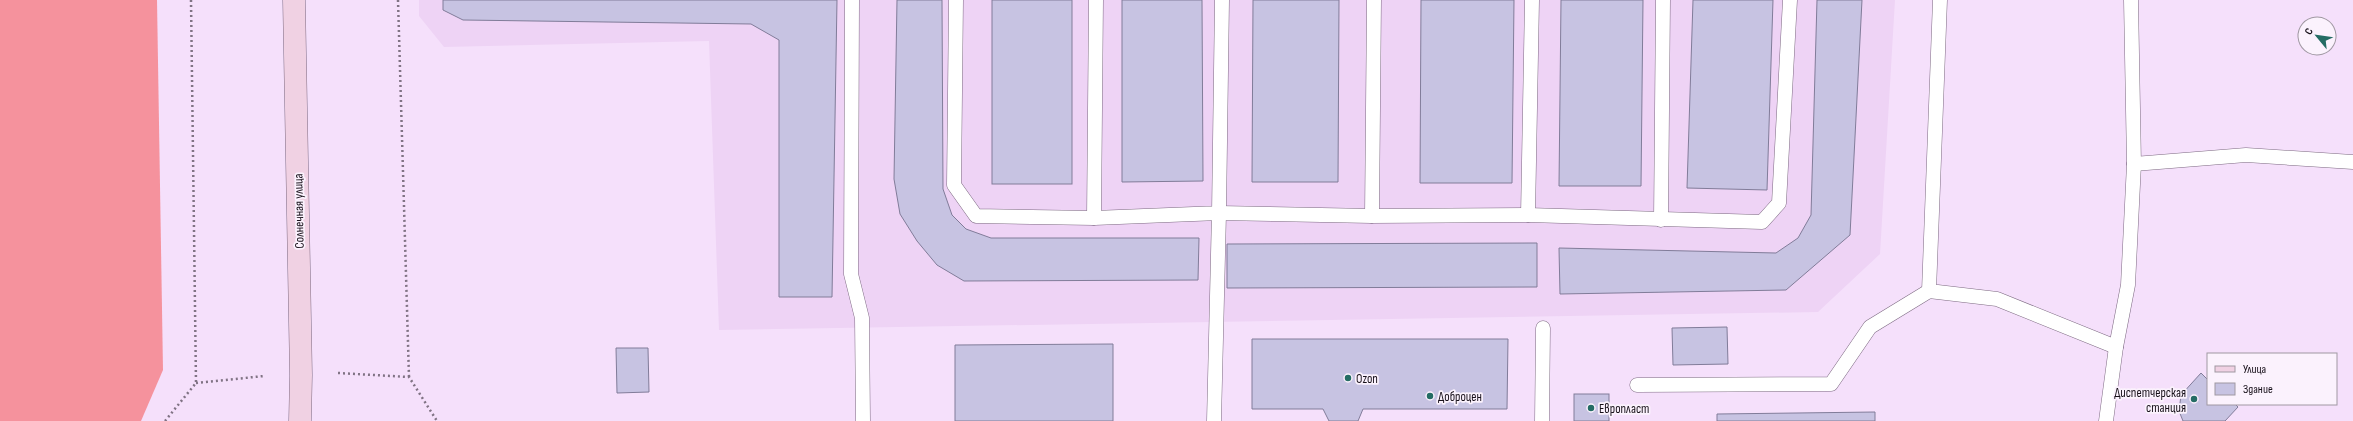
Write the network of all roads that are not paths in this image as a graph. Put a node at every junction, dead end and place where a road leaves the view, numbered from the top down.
1 (294, 0) edge
2 (852, 0) edge
3 (956, 0) edge
4 (1096, 0) edge
5 (1222, 0) edge
6 (1374, 0) edge
7 (1532, 0) edge
8 (1663, 0) edge
9 (1790, 0) edge
10 (1940, 0) edge
11 (2131, 0) edge
12 (2353, 162) edge
13 (2134, 164) junction
14 (1219, 213) junction
15 (1528, 215) junction
16 (1372, 216) junction
17 (1094, 218) junction
18 (1661, 220) junction
19 (1929, 291) junction
20 (1543, 328) dead end
21 (2116, 347) junction
22 (1636, 386) dead end
23 (300, 421) edge
24 (863, 421) edge
25 (1214, 421) edge
26 (1542, 421) edge
27 (2106, 421) edge

1 - 23 street, Солнечная улица
2 - 24 lane
3 - 17 lane
4 - 17 lane
5 - 14 lane
6 - 16 lane
7 - 15 lane
8 - 18 lane
9 - 18 lane
10 - 19 lane
11 - 13 lane
12 - 13 lane
13 - 21 lane
14 - 16 lane
14 - 17 lane
14 - 25 lane
15 - 16 lane
15 - 18 lane
19 - 21 lane
19 - 22 lane
20 - 26 lane
21 - 27 lane

